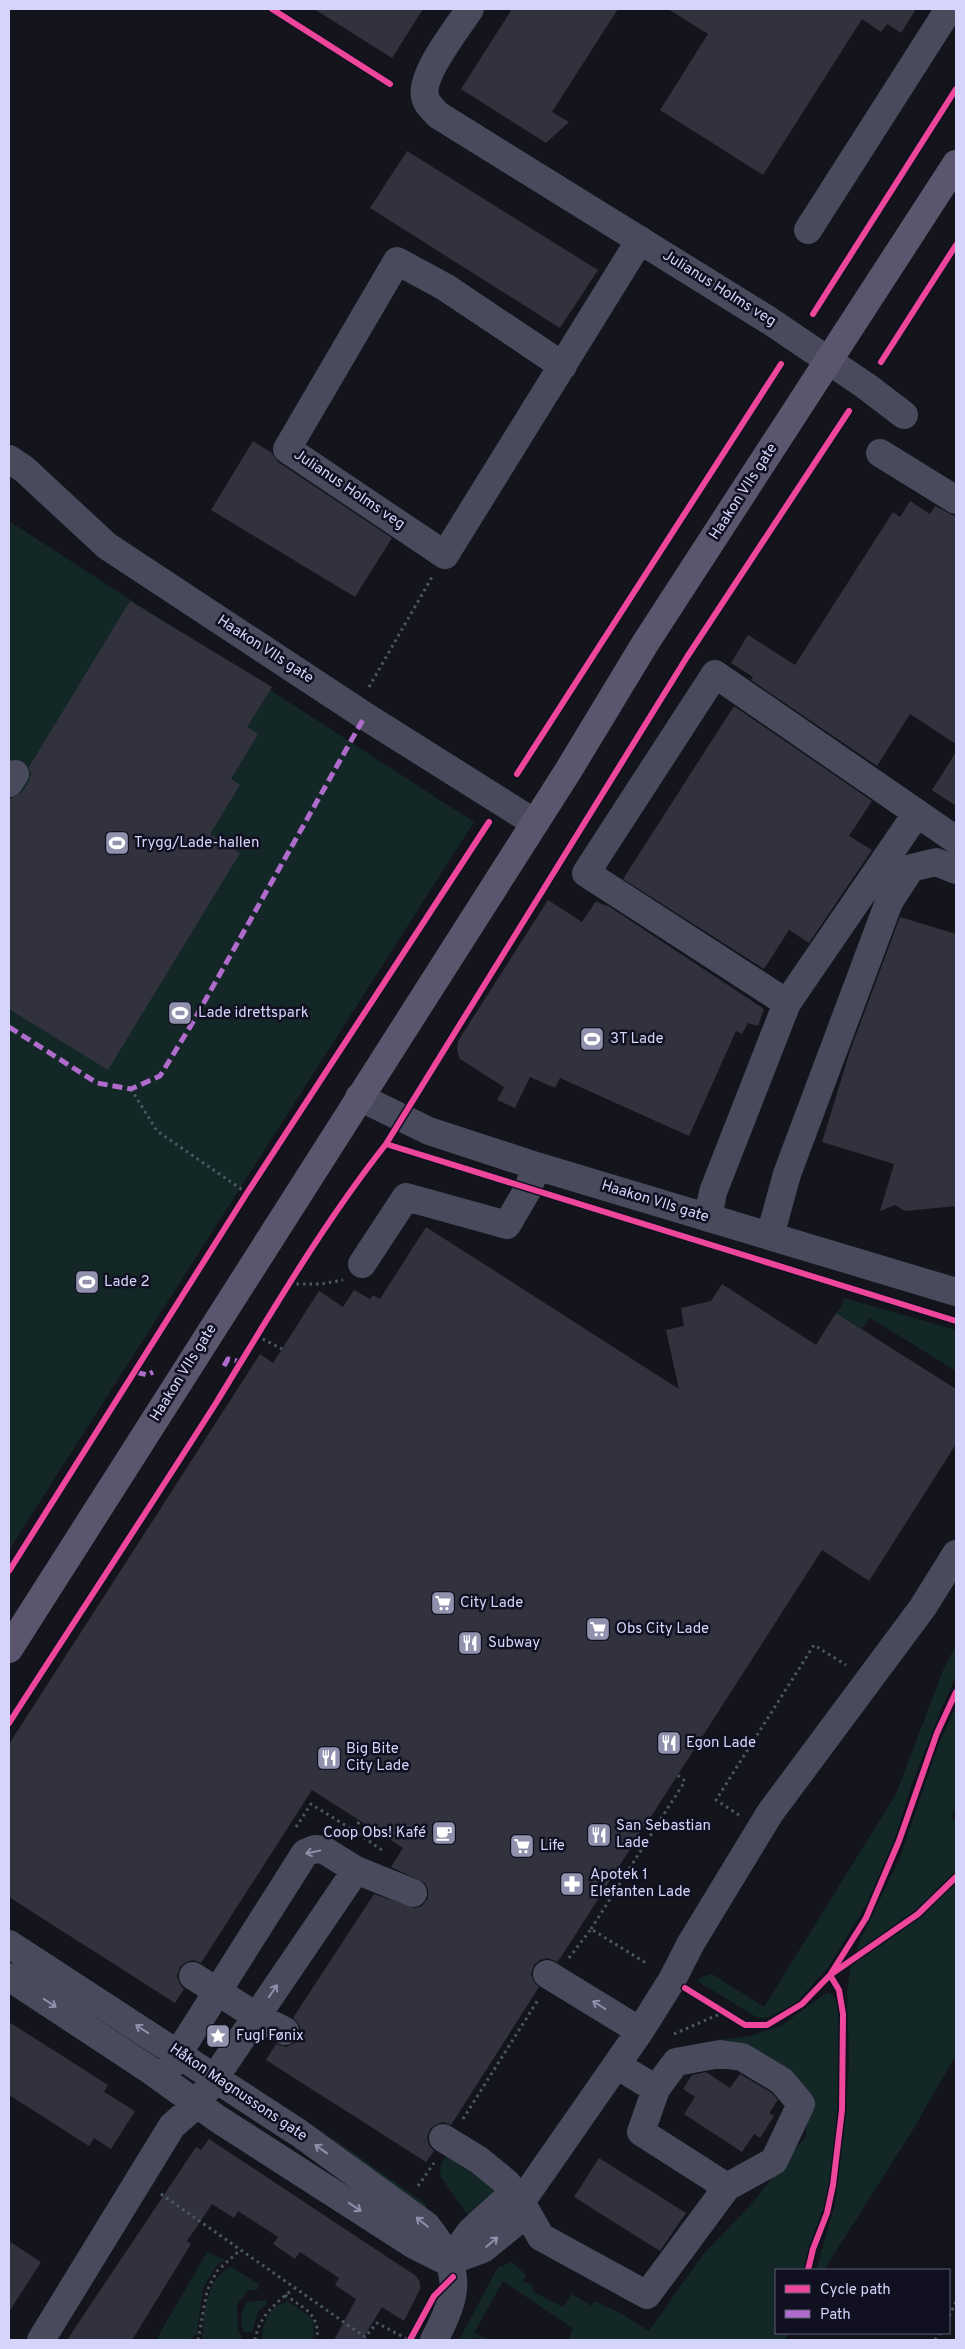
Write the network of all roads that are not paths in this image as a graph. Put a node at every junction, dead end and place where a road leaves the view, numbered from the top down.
1 (470, 9) edge
2 (949, 9) edge
3 (956, 164) edge
4 (808, 230) dead end
5 (640, 240) junction
6 (828, 361) junction
7 (563, 366) junction
8 (904, 415) dead end
9 (880, 453) dead end
10 (9, 460) edge
11 (956, 500) edge
12 (917, 813) junction
13 (535, 823) junction
14 (956, 840) edge
15 (956, 870) edge
16 (787, 1003) junction
17 (359, 1097) junction
18 (536, 1166) junction
19 (708, 1218) junction
20 (770, 1236) junction
21 (362, 1264) road end
22 (956, 1292) edge
23 (956, 1554) edge
24 (9, 1649) edge
25 (356, 1870) junction
26 (413, 1893) dead end
27 (9, 1944) edge
28 (192, 1976) dead end
29 (9, 1977) edge
30 (551, 1977) road end
31 (218, 1993) junction
32 (256, 2016) junction
33 (285, 2031) dead end
34 (640, 2031) junction
35 (178, 2053) junction
36 (618, 2066) junction
37 (214, 2076) junction
38 (162, 2079) junction
39 (656, 2089) junction
40 (197, 2104) junction
41 (439, 2149) road end
42 (727, 2187) junction
43 (521, 2202) junction
44 (448, 2262) junction
45 (424, 2336) edge
46 (41, 2340) edge

1 - 5 street, Julianus Holms veg
2 - 4 street
3 - 6 main road, Haakon VIIs gate
5 - 6 street, Julianus Holms veg
5 - 7 street
6 - 8 street, Julianus Holms veg
6 - 13 main road, Haakon VIIs gate
7 - 7 street, Julianus Holms veg
9 - 11 street
10 - 13 street, Haakon VIIs gate
12 - 14 street
12 - 16 street
12 - 16 street
13 - 17 main road, Haakon VIIs gate
15 - 20 street
16 - 19 street
17 - 18 street, Haakon VIIs gate
17 - 24 main road, Haakon VIIs gate
18 - 19 street, Haakon VIIs gate
18 - 21 street
19 - 20 street, Haakon VIIs gate
20 - 22 street, Haakon VIIs gate
23 - 34 street
25 - 26 street
25 -> 31 street
32 -> 25 street
35 -> 27 street, Håkon Magnussons gate
28 - 31 street
29 -> 38 street, Håkon Magnussons gate
34 -> 30 street
31 - 32 street
31 - 35 street
32 - 33 street
32 - 37 street
34 - 36 street
35 - 37 street, Håkon Magnussons gate
35 - 38 street
36 - 39 street
36 - 43 street
37 - 40 street
44 -> 37 street, Håkon Magnussons gate
38 - 40 street, Håkon Magnussons gate
39 - 42 street
39 - 42 street
40 -> 44 street, Håkon Magnussons gate
40 - 46 street
41 - 43 street
42 - 43 street
43 - 44 street
44 - 45 street, Håkon Magnussons gate

